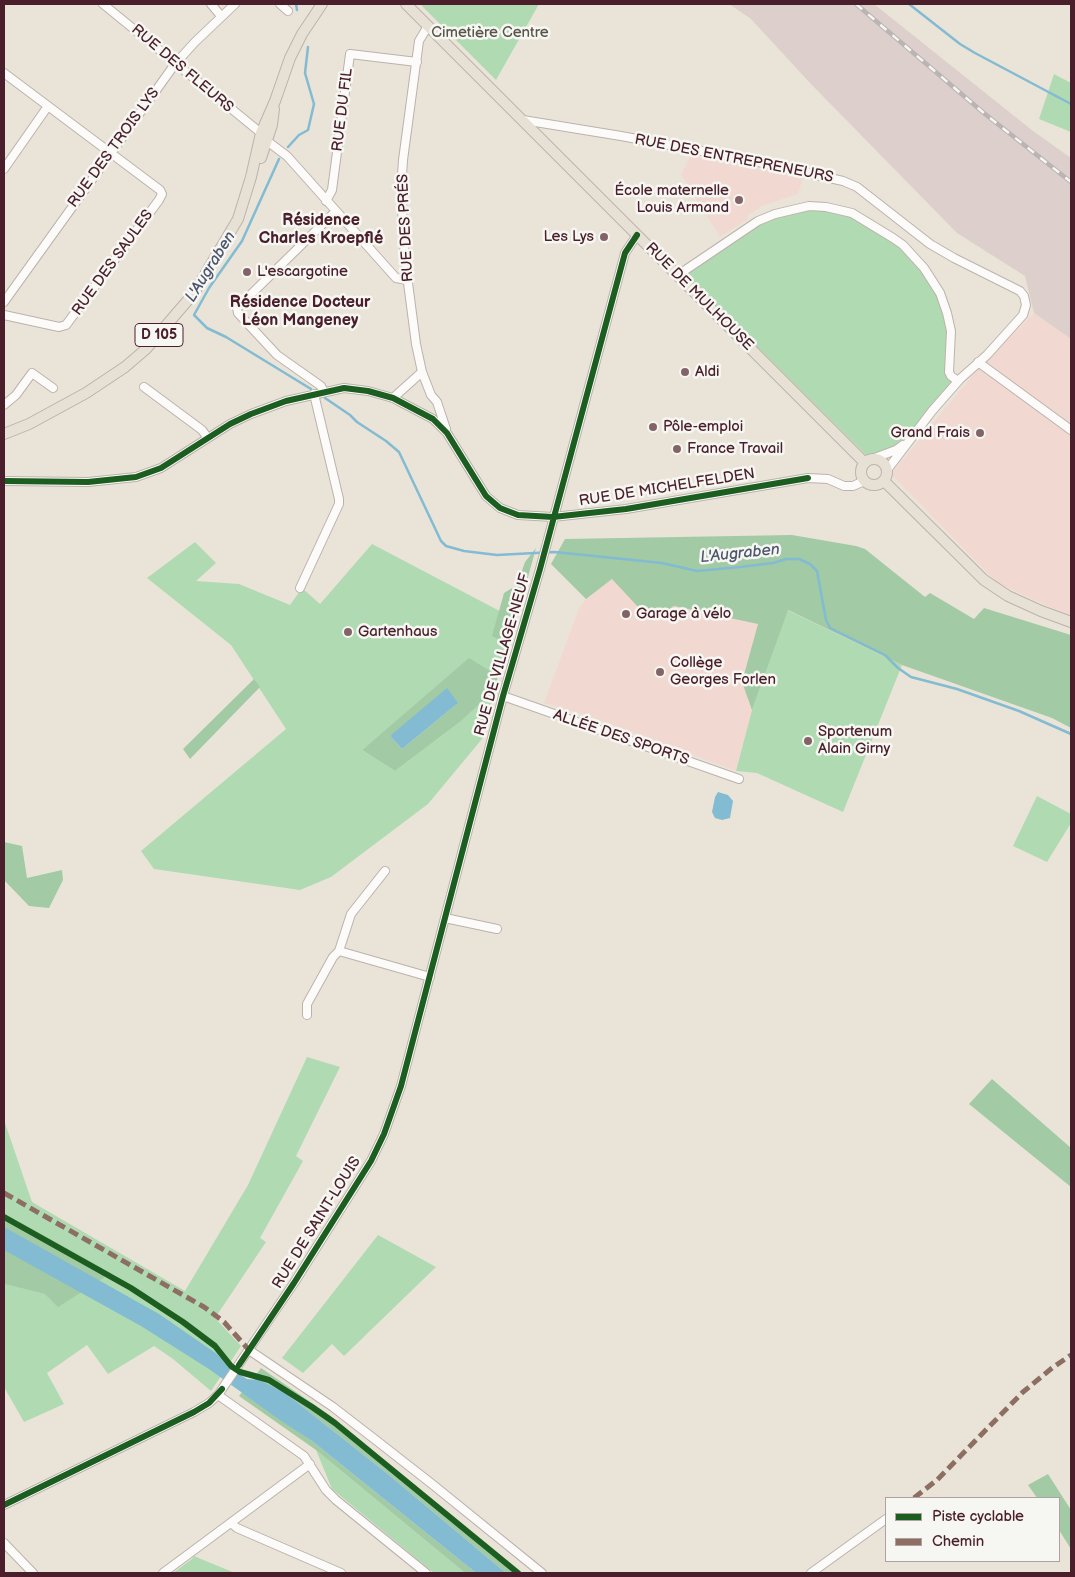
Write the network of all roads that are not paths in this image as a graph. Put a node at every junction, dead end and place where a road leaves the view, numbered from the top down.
1 (103, 4) edge
2 (211, 4) edge
3 (235, 4) edge
4 (280, 4) edge
5 (322, 4) edge
6 (406, 4) edge
7 (288, 11) dead end
8 (221, 16) junction
9 (428, 26) junction
10 (417, 62) junction
11 (175, 64) junction
12 (4, 73) edge
13 (48, 106) junction
14 (523, 120) junction
15 (264, 137) junction
16 (111, 154) junction
17 (4, 169) edge
18 (326, 200) junction
19 (336, 211) junction
20 (637, 235) junction
21 (678, 275) junction
22 (407, 280) junction
23 (4, 302) edge
24 (4, 315) edge
25 (978, 362) junction
26 (422, 372) junction
27 (958, 381) junction
28 (144, 387) dead end
29 (53, 388) dead end
30 (324, 392) junction
31 (314, 394) junction
32 (393, 398) junction
33 (437, 402) junction
34 (4, 405) edge
35 (433, 419) junction
36 (1071, 430) edge
37 (447, 433) junction
38 (4, 434) edge
39 (207, 437) junction
40 (910, 439) junction
41 (869, 461) junction
42 (887, 470) junction
43 (4, 481) edge
44 (864, 481) junction
45 (884, 481) junction
46 (553, 517) junction
47 (300, 588) dead end
48 (1071, 622) edge
49 (503, 696) junction
50 (739, 779) dead end
51 (385, 872) dead end
52 (445, 918) junction
53 (497, 929) dead end
54 (339, 951) junction
55 (430, 978) junction
56 (307, 1015) dead end
57 (401, 1086) joint
58 (249, 1350) junction
59 (220, 1392) junction
60 (310, 1464) junction
61 (4, 1505) edge
62 (885, 1520) edge
63 (231, 1523) junction
64 (4, 1543) edge
65 (33, 1573) edge
66 (163, 1573) edge
67 (342, 1573) edge
68 (426, 1573) edge
69 (542, 1573) edge
70 (811, 1573) edge

1 - 11 street, RUE DES FLEURS
2 - 8 street
3 - 8 street, RUE DES TROIS LYS
4 - 7 street
5 - 15 main road, D 105
6 - 9 main road, RUE DE MULHOUSE
8 - 11 street, RUE DES TROIS LYS
9 - 10 street, RUE DES PRÉS
9 - 14 main road, RUE DE MULHOUSE
10 - 18 street, RUE DU FIL
10 - 22 street, RUE DES PRÉS
11 - 15 street, RUE DES FLEURS
11 - 16 street, RUE DES TROIS LYS
12 - 13 street
13 - 16 street
13 - 17 street
14 - 20 main road, RUE DE MULHOUSE
14 - 25 street, RUE DES ENTREPRENEURS
15 - 18 street, RUE DES FLEURS
15 - 38 main road, D 105
16 - 23 street, RUE DES TROIS LYS
16 - 24 street, RUE DES SAULES
18 - 19 street, RUE DES FLEURS
19 - 22 street, RUE DES FLEURS
19 - 30 street
20 - 21 main road, RUE DE MULHOUSE
20 - 46 street, RUE DE VILLAGE-NEUF
21 - 27 street
21 - 41 main road, RUE DE MULHOUSE
22 - 26 street, RUE DES PRÉS
25 - 27 street, RUE DES ENTREPRENEURS
25 - 36 street
26 - 32 street
26 - 33 street, RUE DES PRÉS
27 - 40 street, RUE DES ENTREPRENEURS
28 - 39 street
29 - 34 street
30 - 31 street, RUE DE MICHELFELDEN
30 - 32 street, RUE DE MICHELFELDEN
31 - 39 street, RUE DE MICHELFELDEN
31 - 47 street
32 - 35 street, RUE DE MICHELFELDEN
33 - 35 street
33 - 37 street, RUE DES PRÉS
35 - 37 street, RUE DE MICHELFELDEN
37 - 46 street, RUE DE MICHELFELDEN
39 - 43 street, RUE DE MICHELFELDEN
40 - 41 street, RUE DES ENTREPRENEURS
40 - 42 street, RUE DES ENTREPRENEURS
41 - 42 main road
41 - 44 main road
42 - 45 main road
44 - 45 main road
44 - 46 street, RUE DE MICHELFELDEN
45 - 48 main road
46 - 49 street, RUE DE VILLAGE-NEUF
49 - 50 street, ALLÉE DES SPORTS
49 - 52 street, RUE DE VILLAGE-NEUF
51 - 54 street
52 - 53 street
52 - 55 street, RUE DE VILLAGE-NEUF
54 - 55 street
54 - 56 street
55 - 57 street, RUE DE VILLAGE-NEUF
57 - 58 street, RUE DE SAINT-LOUIS
58 - 59 street, RUE DE SAINT-LOUIS
58 - 69 street
59 - 60 street
59 - 61 street
60 - 63 street
60 - 68 street
62 - 70 street
63 - 66 street
63 - 67 street
64 - 65 street

